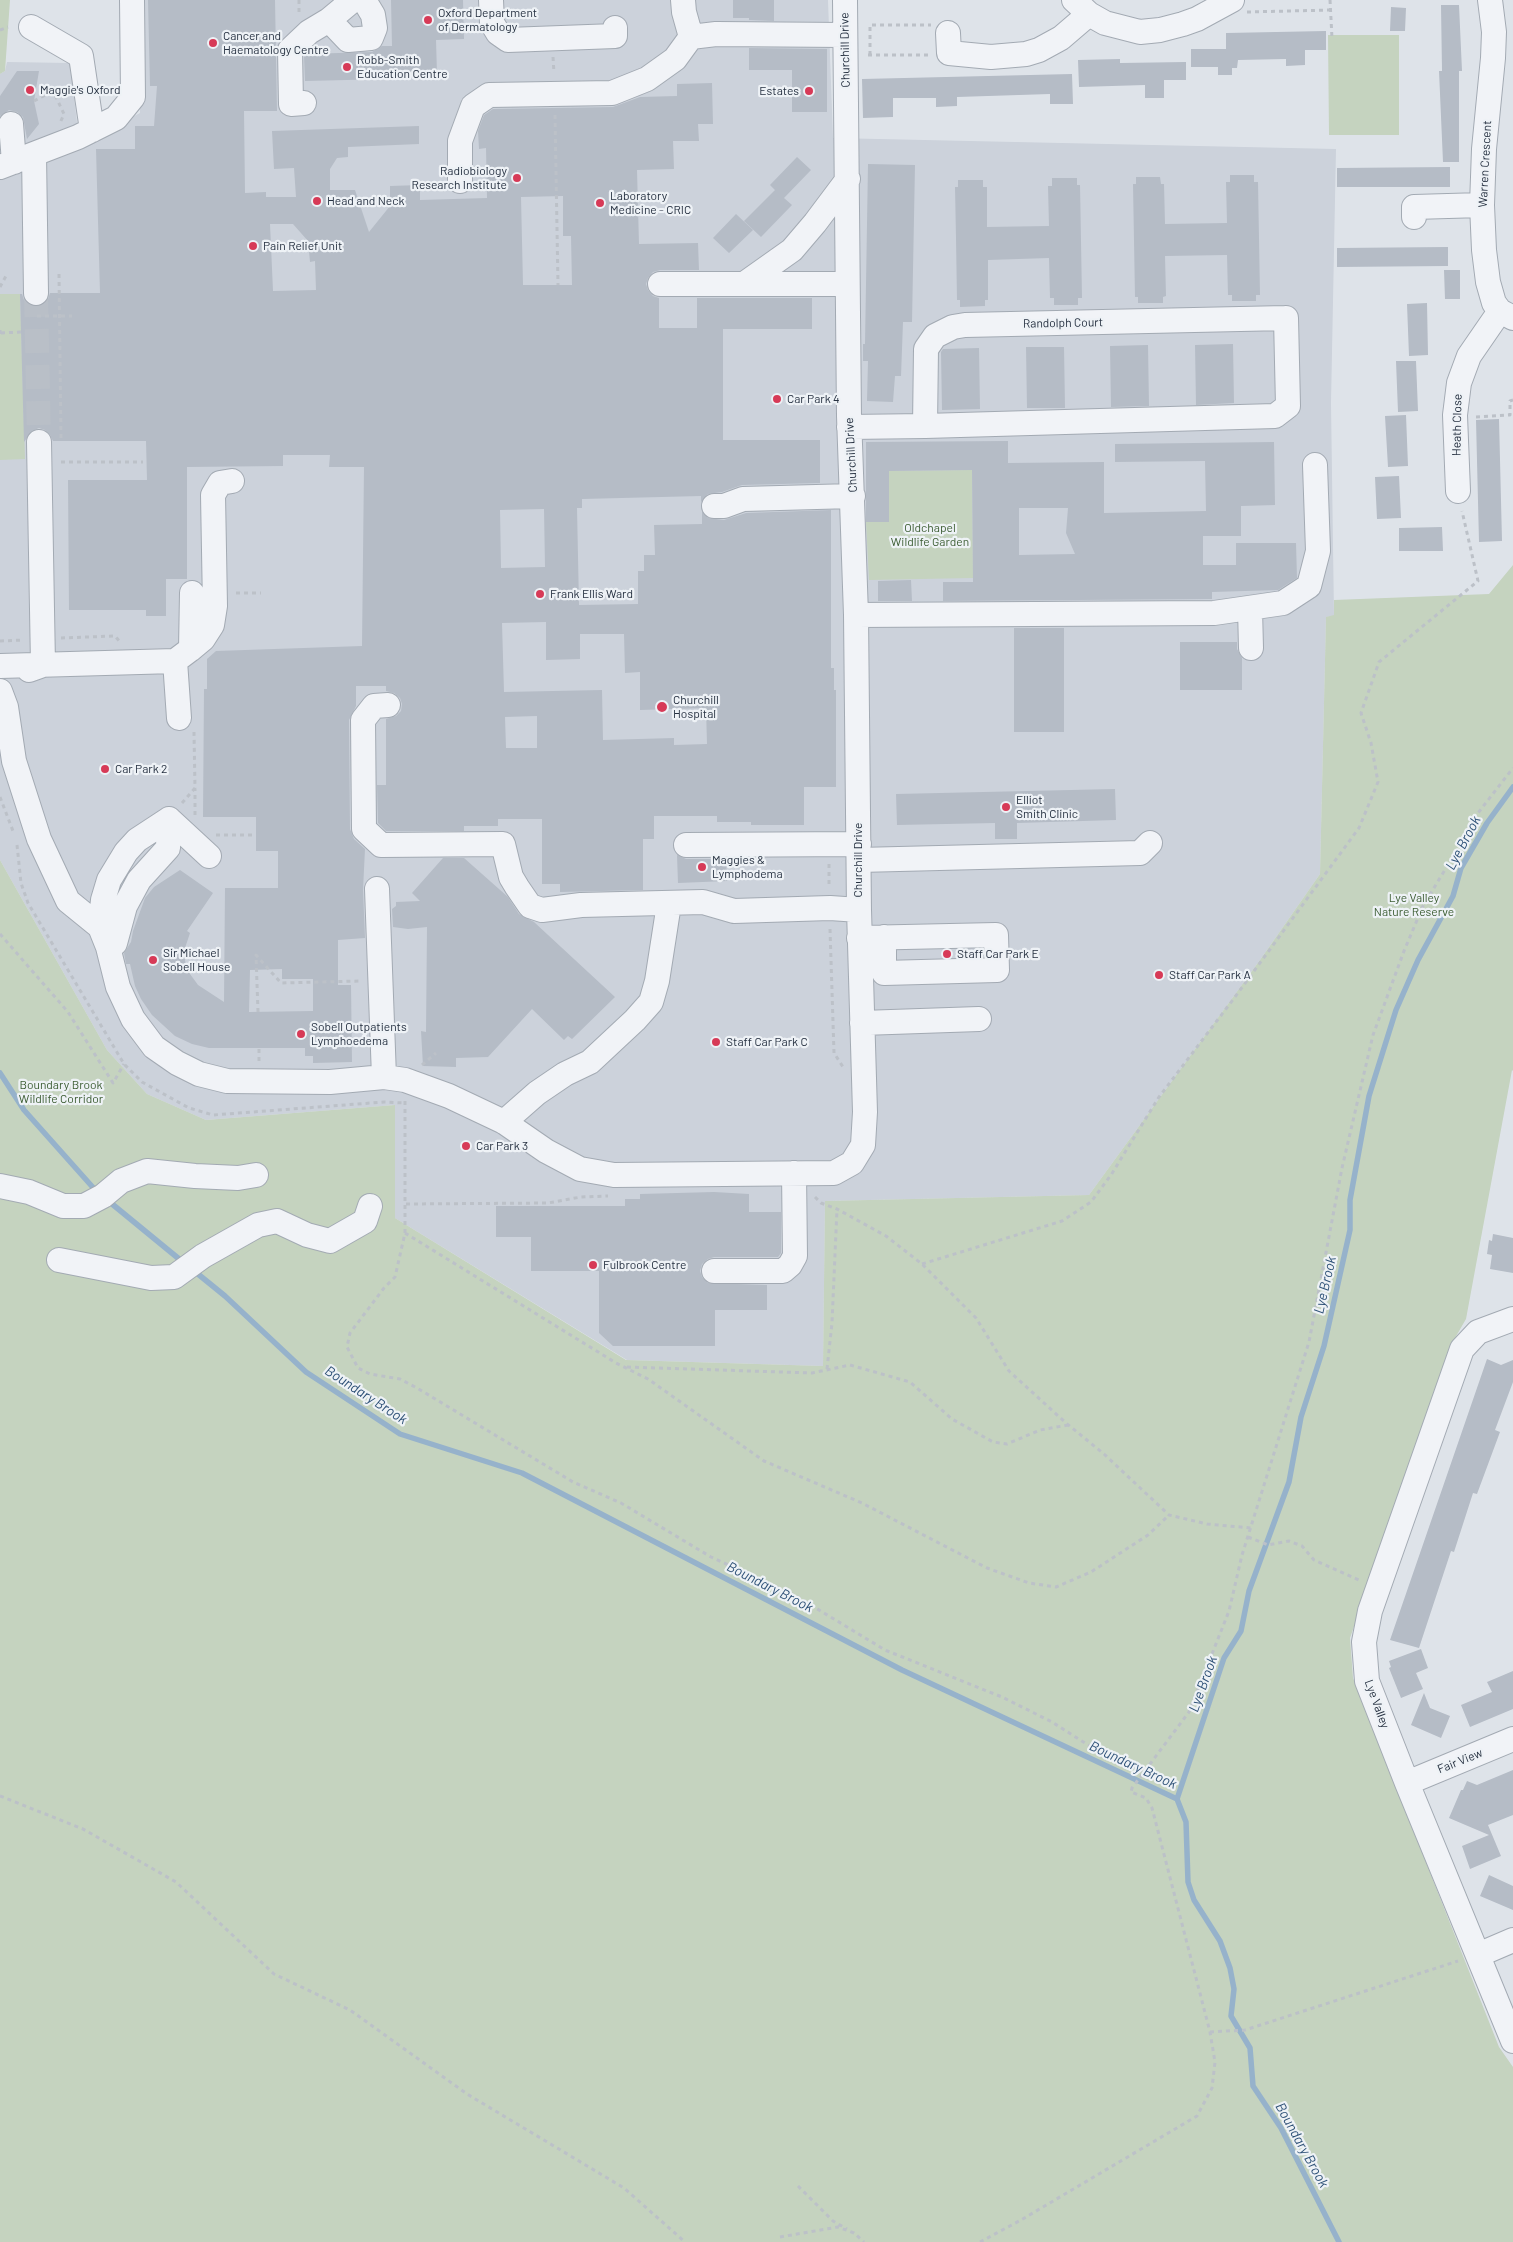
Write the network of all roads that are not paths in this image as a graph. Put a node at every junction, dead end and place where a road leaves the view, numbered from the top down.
1 (132, 0) edge
2 (353, 0) edge
3 (364, 0) edge
4 (491, 0) edge
5 (684, 0) edge
6 (845, 0) edge
7 (1490, 0) edge
8 (1239, 6) edge
9 (1081, 7) edge
10 (329, 20) junction
11 (19, 27) road end
12 (615, 28) dead end
13 (1503, 32) edge
14 (845, 35) junction
15 (691, 37) junction
16 (945, 37) road end
17 (304, 103) dead end
18 (92, 130) junction
19 (20, 150) edge
20 (848, 179) junction
21 (460, 181) dead end
22 (1482, 205) junction
23 (1414, 217) dead end
24 (660, 284) dead end
25 (744, 284) junction
26 (847, 284) junction
27 (36, 305) tunnel mouth
28 (1506, 315) edge
29 (843, 420) junction
30 (925, 426) junction
31 (39, 442) tunnel mouth
32 (1315, 464) dead end
33 (232, 480) dead end
34 (1458, 491) road end
35 (853, 496) junction
36 (714, 506) dead end
37 (192, 593) dead end
38 (1250, 609) junction
39 (856, 615) junction
40 (1251, 648) dead end
41 (183, 655) junction
42 (43, 665) junction
43 (0, 666) edge
44 (0, 691) edge
45 (388, 705) dead end
46 (186, 723) road end
47 (1150, 844) dead end
48 (209, 845) road end
49 (686, 845) dead end
50 (852, 849) junction
51 (377, 889) dead end
52 (669, 904) junction
53 (858, 910) junction
54 (104, 937) junction
55 (859, 938) junction
56 (884, 938) dead end
57 (979, 1019) dead end
58 (862, 1023) junction
59 (384, 1076) junction
60 (504, 1122) junction
61 (256, 1175) dead end
62 (801, 1182) junction
63 (0, 1186) edge
64 (370, 1206) dead end
65 (58, 1260) dead end
66 (714, 1271) dead end
67 (1508, 1320) edge
68 (1513, 1739) edge
69 (1406, 1783) junction
70 (1513, 1940) edge
71 (1478, 1955) junction
72 (1513, 2041) edge

1 - 18 street
2 - 10 street
3 - 10 street
4 - 12 street
5 - 15 street
6 - 14 street, Churchill Drive
7 - 13 street, Warren Crescent
8 - 9 street
9 - 16 street
10 - 17 street
11 - 18 street
13 - 22 street, Warren Crescent
14 - 15 street
14 - 20 street, Churchill Drive
15 - 21 street
18 - 19 street
19 - 27 street
20 - 25 street
20 - 26 street, Churchill Drive
22 - 23 street
22 - 28 street, Warren Crescent
24 - 25 street
25 - 26 street
26 - 29 street, Churchill Drive
28 - 34 street, Heath Close
29 - 30 street
29 - 35 street, Churchill Drive
30 - 30 street, Randolph Court
31 - 42 street
32 - 38 street
33 - 41 street
35 - 36 street
35 - 39 street, Churchill Drive
37 - 41 street
38 - 39 street
38 - 40 street
39 - 50 street, Churchill Drive
41 - 42 street
41 - 46 street
42 - 43 street
42 - 44 street
44 - 54 street
45 - 52 street
47 - 50 street
48 - 54 street
49 - 50 street
50 - 53 street, Churchill Drive
51 - 59 street
52 - 53 street
52 - 60 street
53 - 55 street, Churchill Drive
54 - 59 street, Churchill Drive
55 - 56 street
55 - 58 street, Churchill Drive
57 - 58 street
58 - 62 street, Churchill Drive
59 - 60 street, Churchill Drive
60 - 62 street, Churchill Drive
61 - 63 street
62 - 66 street
64 - 65 street
67 - 69 street, Lye Valley
68 - 69 street, Fair View
69 - 71 street, Lye Valley
70 - 71 street
71 - 72 street, Lye Valley

